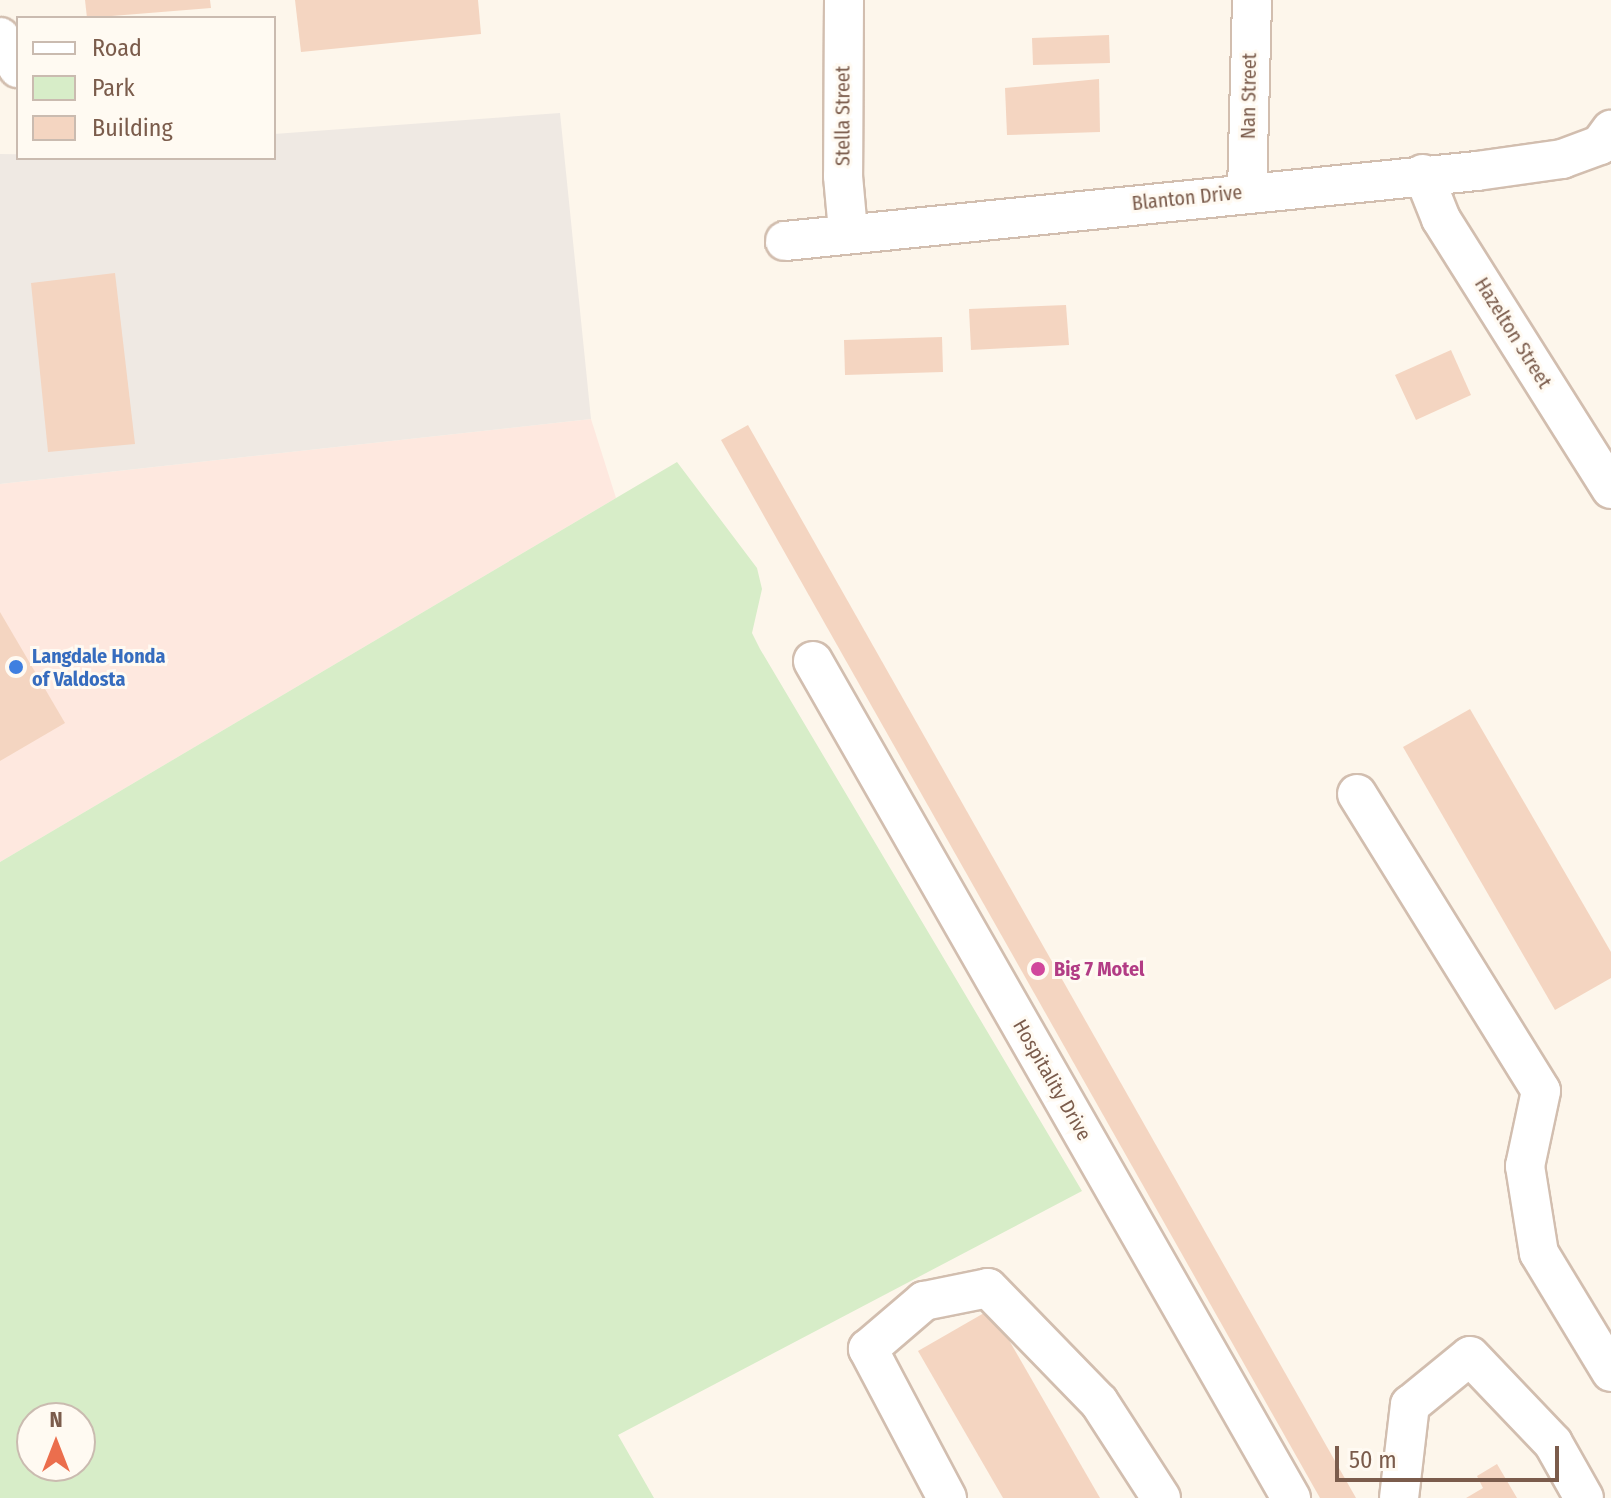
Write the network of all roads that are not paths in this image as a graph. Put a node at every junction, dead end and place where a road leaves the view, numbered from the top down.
1 (844, 0) edge
2 (1252, 0) edge
3 (0, 37) edge
4 (16, 65) edge
5 (1599, 140) edge
6 (1423, 174) junction
7 (1247, 192) junction
8 (848, 231) junction
9 (785, 241) dead end
10 (1611, 489) edge
11 (813, 661) dead end
12 (1357, 794) dead end
13 (1599, 1324) edge
14 (1611, 1372) edge
15 (947, 1498) edge
16 (1161, 1498) edge
17 (1291, 1498) edge
18 (1399, 1498) edge
19 (1584, 1498) edge

1 - 8 street, Stella Street
2 - 7 street, Nan Street
3 - 4 street
5 - 6 street, Blanton Drive
6 - 7 street, Blanton Drive
6 - 10 street, Hazelton Street
7 - 8 street, Blanton Drive
8 - 9 street, Blanton Drive
11 - 17 street, Hospitality Drive
12 - 13 street
13 - 14 street
15 - 16 street
18 - 19 street

